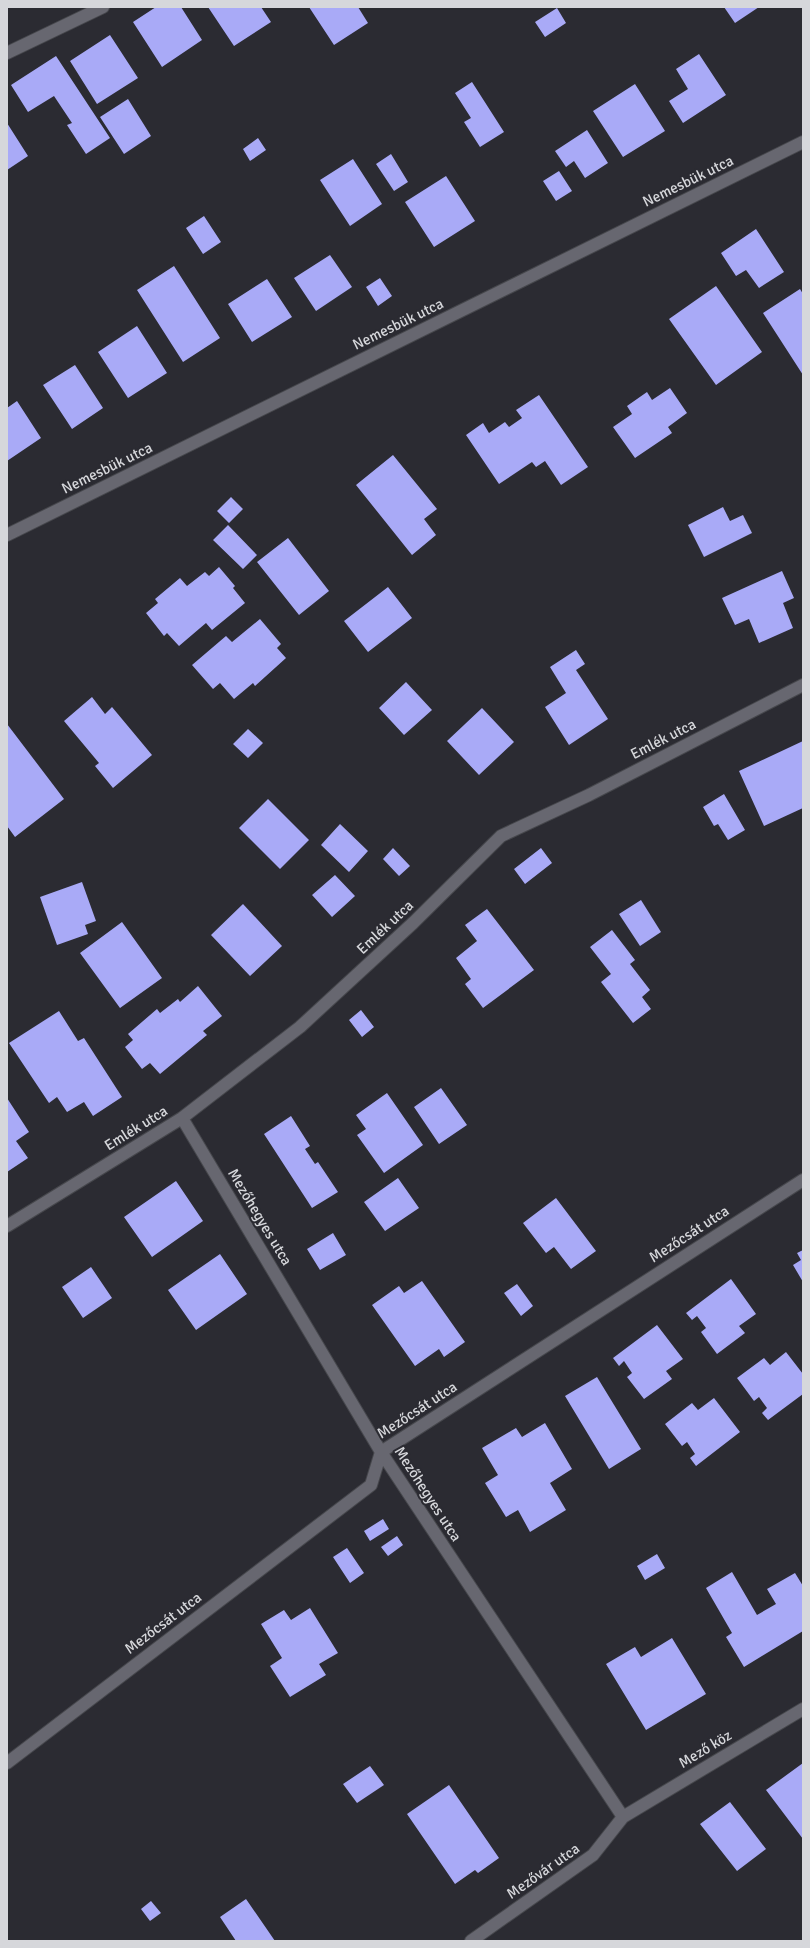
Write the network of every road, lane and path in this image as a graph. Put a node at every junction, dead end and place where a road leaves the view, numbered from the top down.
1 (103, 7) edge
2 (7, 53) edge
3 (803, 142) edge
4 (7, 535) edge
5 (803, 685) edge
6 (182, 1118) junction
7 (803, 1180) edge
8 (7, 1226) edge
9 (381, 1452) junction
10 (803, 1709) edge
11 (7, 1763) edge
12 (622, 1816) junction
13 (471, 1941) edge

1 - 2 street
3 - 4 street, Nemesbük utca
5 - 6 street, Emlék utca
6 - 8 street, Emlék utca
6 - 9 street, Mezőhegyes utca
7 - 9 street, Mezőcsát utca
9 - 11 street, Mezőcsát utca
9 - 12 street, Mezőhegyes utca
10 - 12 street, Mező köz
12 - 13 street, Mezővár utca

